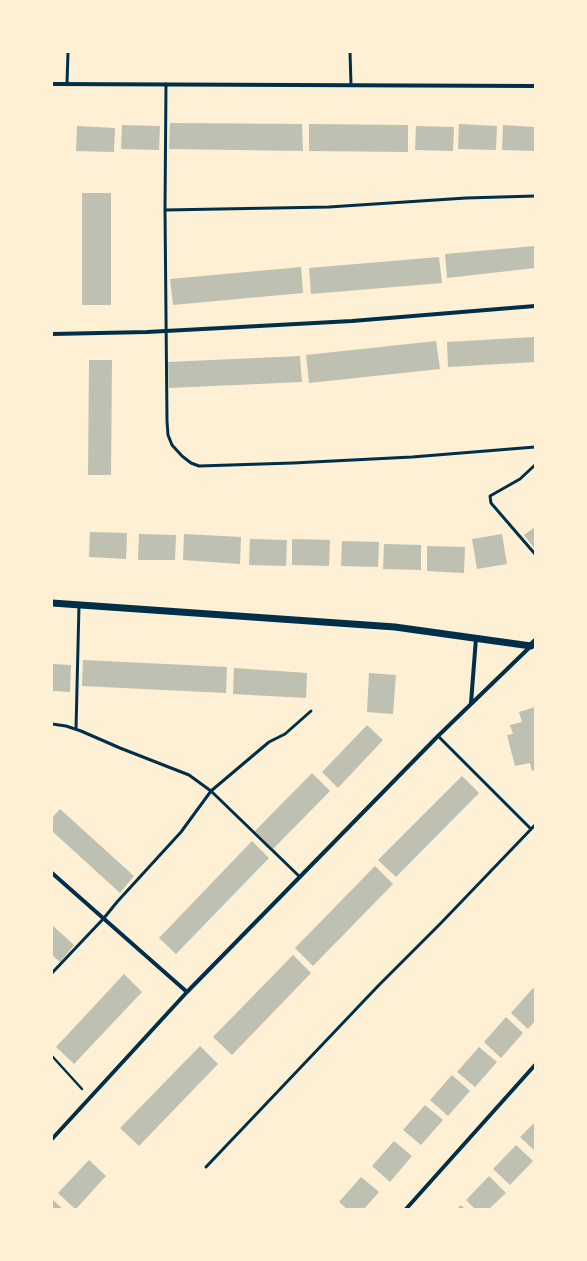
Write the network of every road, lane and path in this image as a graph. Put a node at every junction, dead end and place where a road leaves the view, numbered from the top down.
1 (68, 52) edge
2 (350, 52) edge
3 (52, 84) edge
4 (67, 84) junction
5 (166, 84) junction
6 (351, 85) junction
7 (535, 86) edge
8 (535, 196) edge
9 (165, 210) junction
10 (535, 306) edge
11 (166, 331) junction
12 (52, 334) edge
13 (535, 447) edge
14 (535, 464) edge
15 (535, 554) edge
16 (52, 603) edge
17 (79, 605) junction
18 (476, 638) junction
19 (534, 645) edge
20 (471, 704) junction
21 (311, 711) dead end
22 (52, 724) edge
23 (76, 729) junction
24 (438, 736) junction
25 (211, 791) junction
26 (535, 825) edge
27 (531, 829) junction
28 (52, 873) edge
29 (300, 877) junction
30 (104, 918) junction
31 (52, 973) edge
32 (187, 992) junction
33 (52, 1056) edge
34 (535, 1065) edge
35 (90, 1098) junction
36 (52, 1139) edge
37 (206, 1167) dead end
38 (406, 1209) edge

1 - 4 lane
2 - 6 lane
3 - 4 street
4 - 5 street
5 - 6 street
5 - 9 lane
6 - 7 street
8 - 9 lane
9 - 11 lane
10 - 11 street
11 - 12 street
11 - 13 lane
14 - 15 lane
16 - 17 street
17 - 18 street
17 - 23 lane
18 - 19 street
18 - 20 street
19 - 20 street
20 - 24 street
21 - 25 lane
22 - 23 lane
23 - 25 lane
24 - 27 lane
24 - 29 street
25 - 29 lane
25 - 30 lane
26 - 27 lane
27 - 37 lane
28 - 30 street
29 - 32 street
30 - 31 lane
30 - 32 street
32 - 35 street
33 - 35 path
34 - 38 street
35 - 36 street

